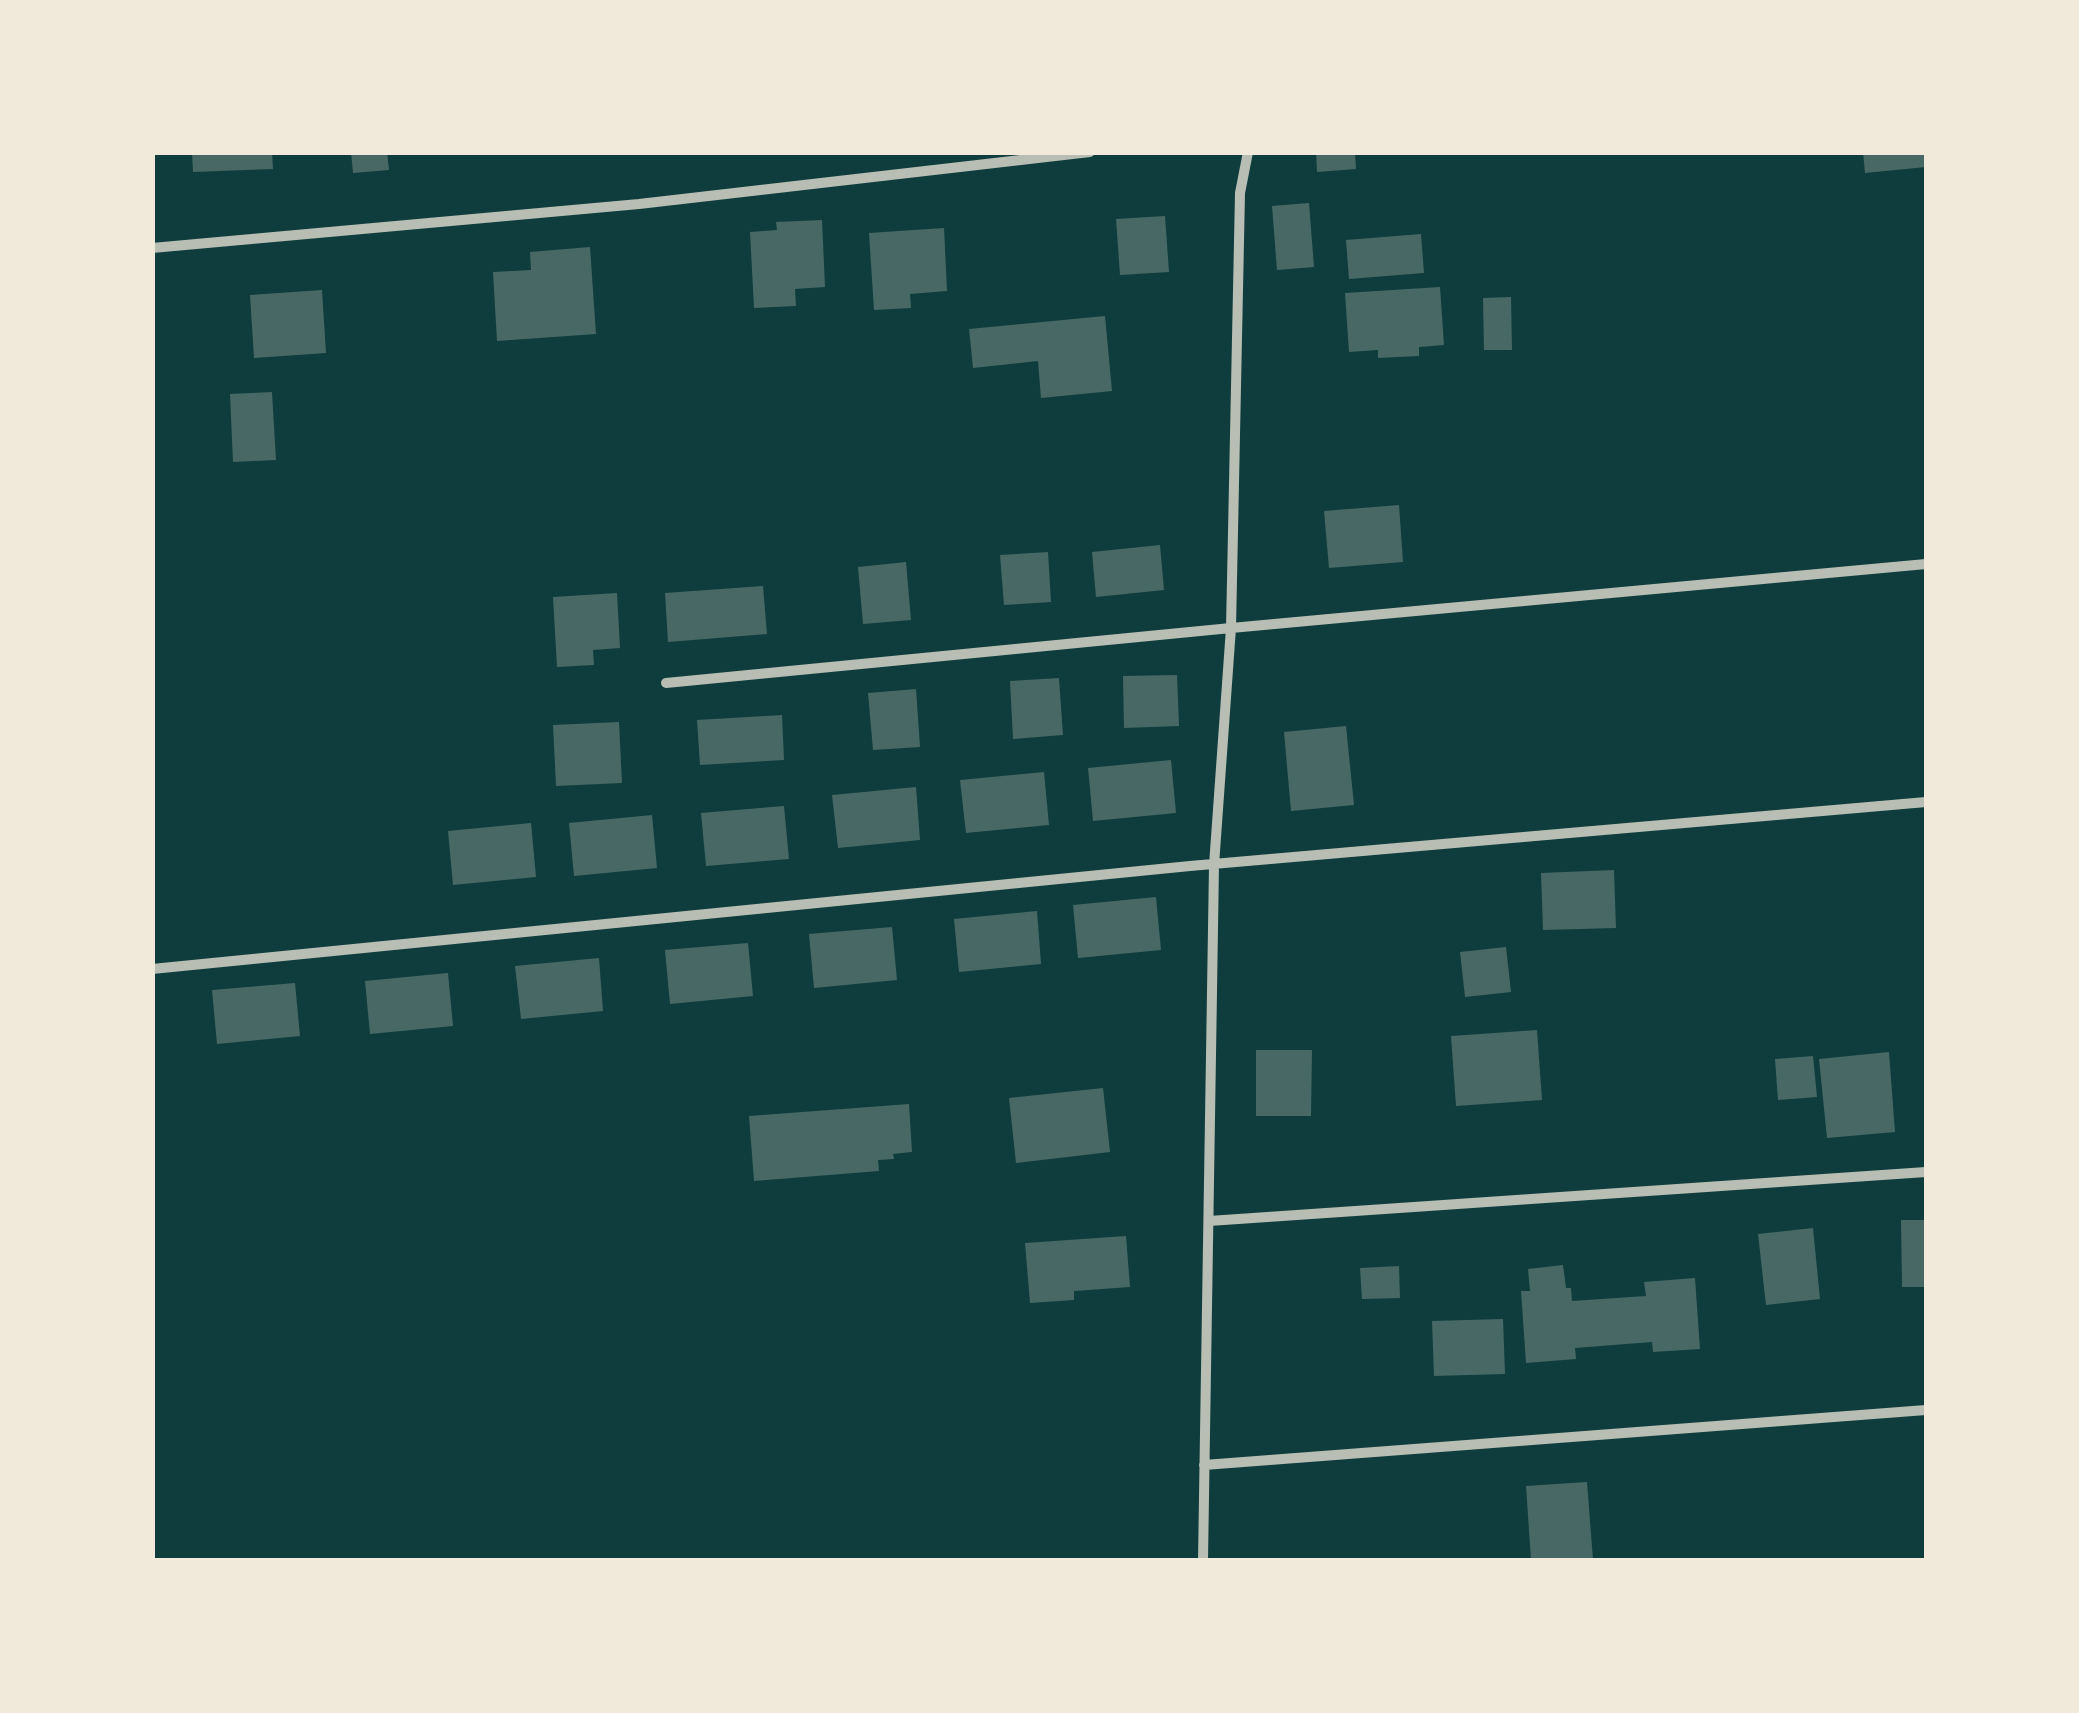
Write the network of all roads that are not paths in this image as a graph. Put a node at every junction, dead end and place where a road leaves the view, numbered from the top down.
1 (1090, 152) edge
2 (1248, 152) edge
3 (152, 248) edge
4 (1926, 564) edge
5 (1232, 628) junction
6 (666, 683) dead end
7 (1926, 802) edge
8 (1214, 865) junction
9 (152, 969) edge
10 (1926, 1172) edge
11 (1209, 1220) junction
12 (1926, 1410) edge
13 (1204, 1465) junction
14 (1202, 1560) edge

1 - 3 street
2 - 5 street
4 - 5 street
5 - 6 street
5 - 8 street
7 - 8 street
8 - 9 street
8 - 11 street
10 - 11 street
11 - 13 street
12 - 13 street
13 - 14 street

